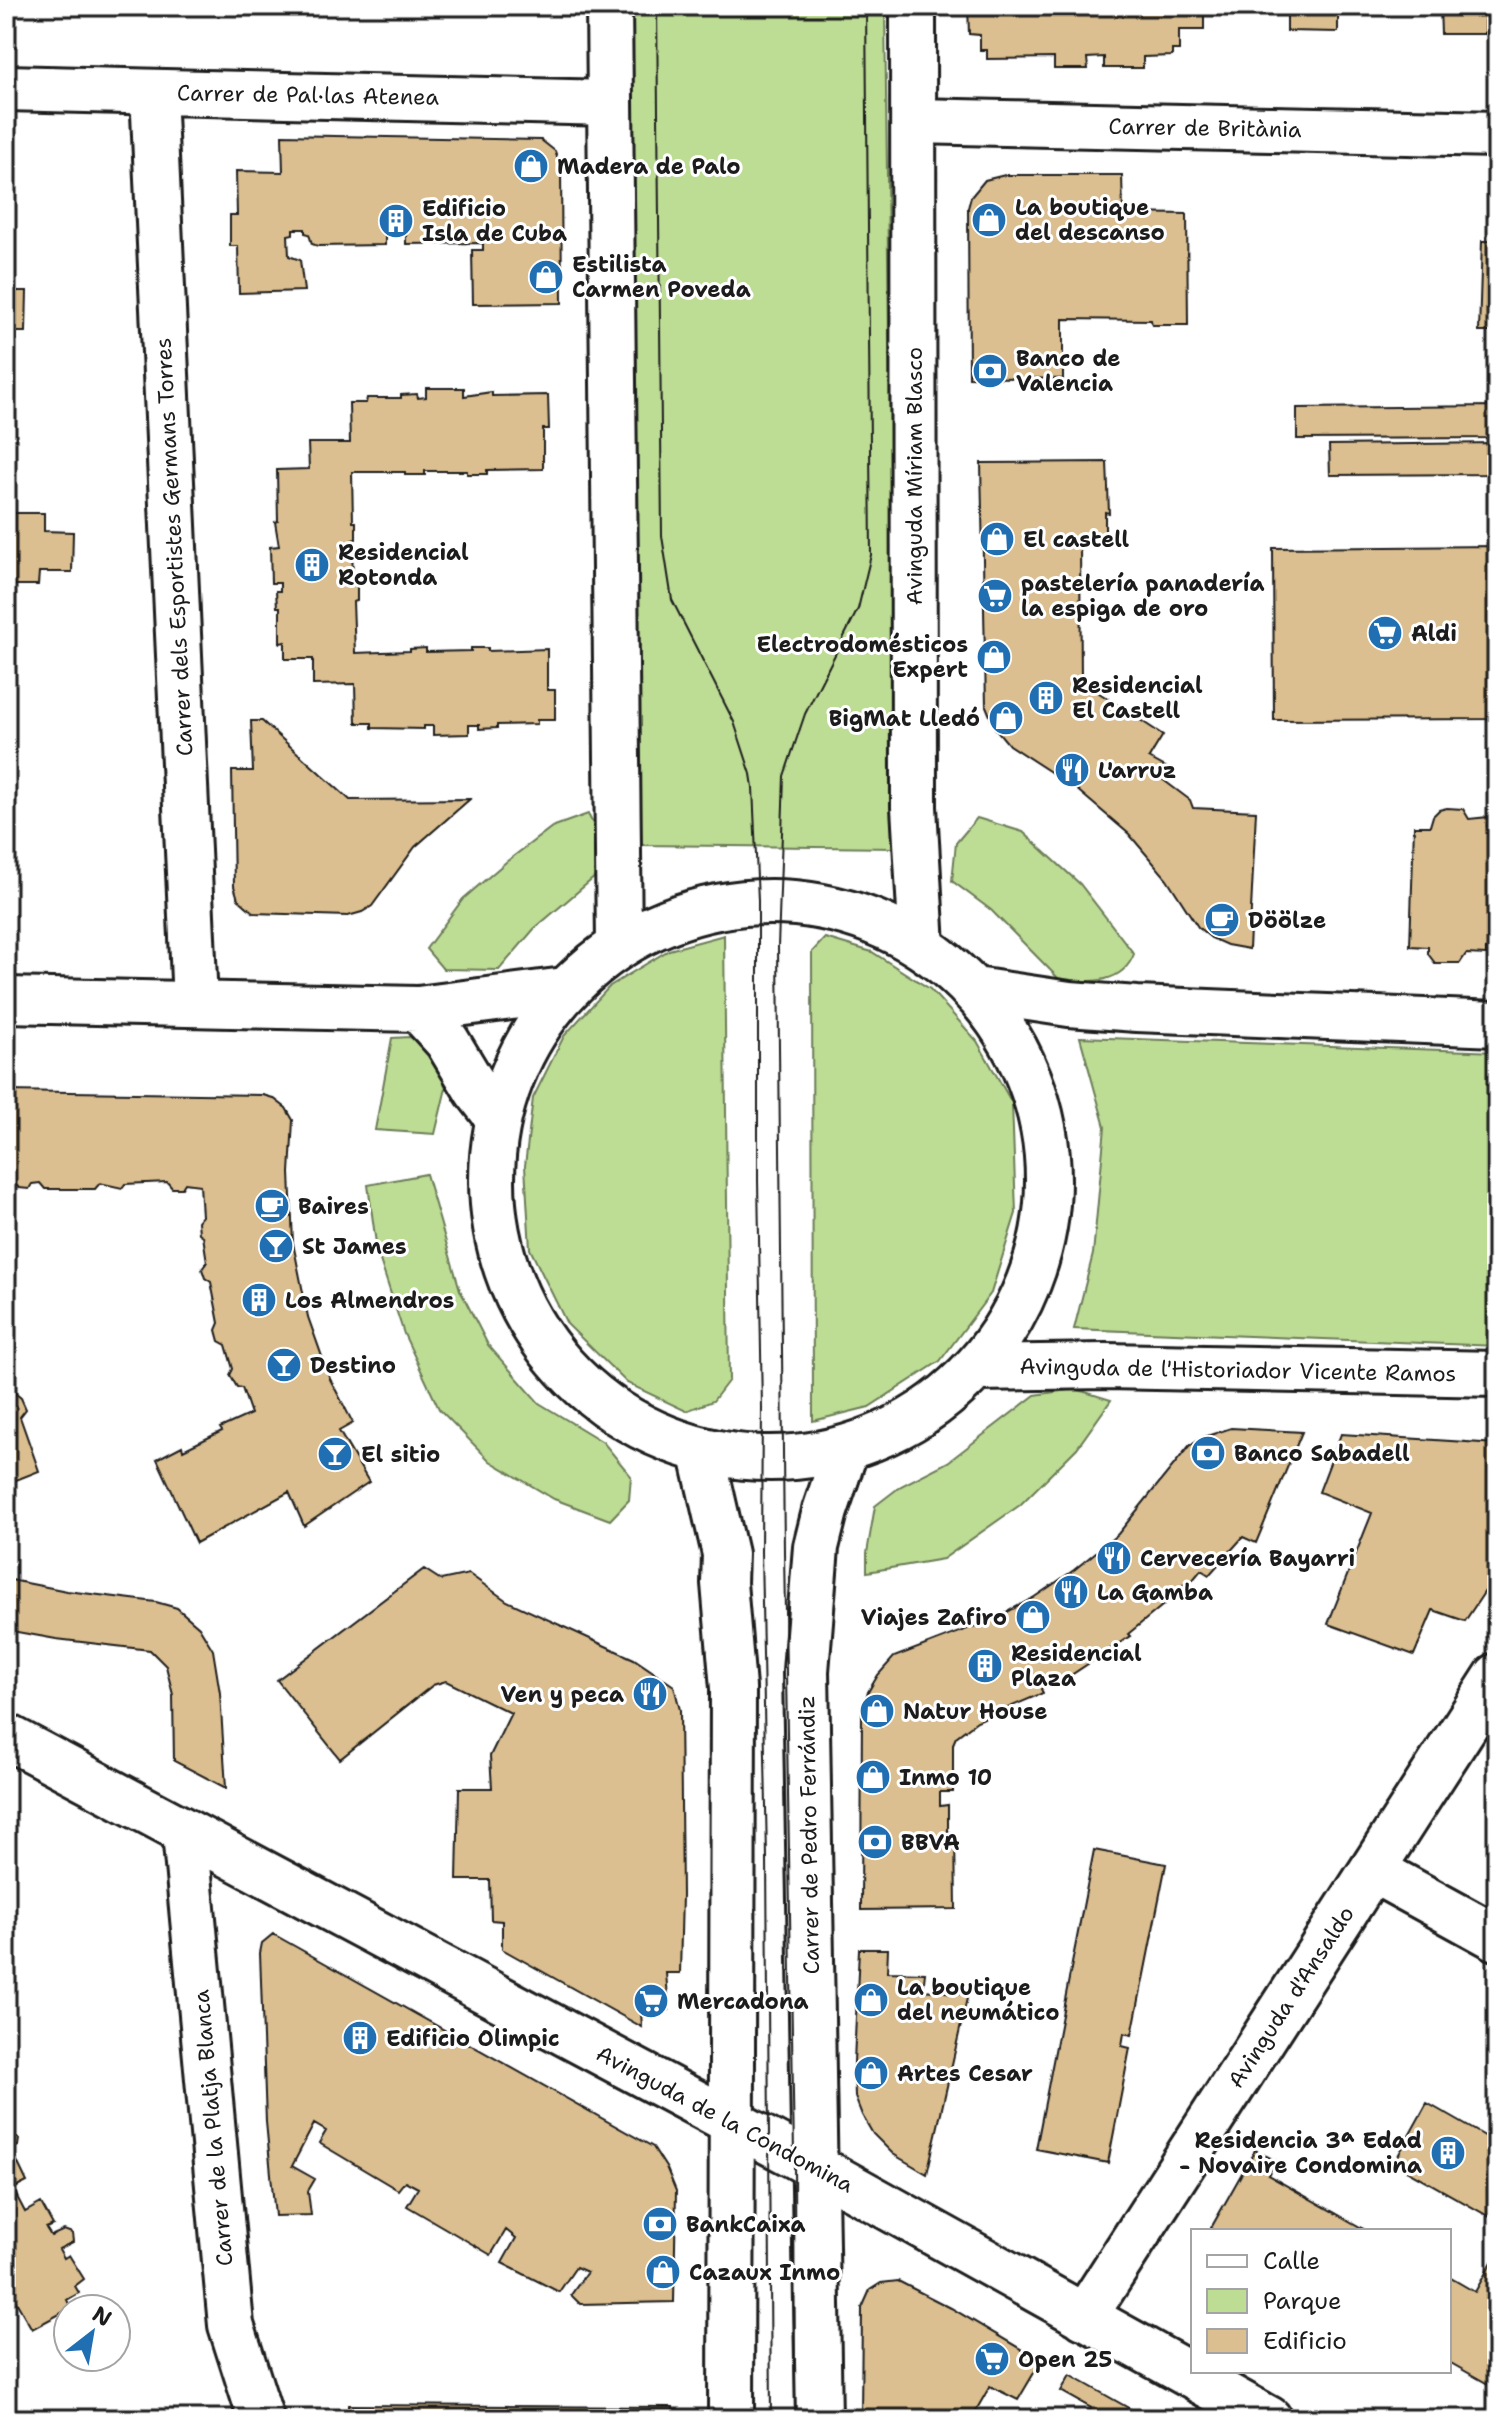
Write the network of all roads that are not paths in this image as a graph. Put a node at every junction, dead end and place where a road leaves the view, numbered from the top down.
1 (609, 6) edge
2 (913, 6) edge
3 (6, 88) edge
4 (153, 92) junction
5 (610, 103) junction
6 (914, 121) junction
7 (1497, 134) edge
8 (619, 945) junction
9 (922, 946) junction
10 (565, 990) junction
11 (975, 990) junction
12 (6, 1000) edge
13 (195, 1002) junction
14 (418, 1009) junction
15 (1497, 1024) edge
16 (498, 1118) junction
17 (978, 1368) junction
18 (1497, 1374) edge
19 (846, 1449) junction
20 (701, 1450) junction
21 (1497, 1676) edge
22 (6, 1736) edge
23 (185, 1833) junction
24 (1373, 1870) junction
25 (1497, 1938) edge
26 (731, 2120) junction
27 (815, 2166) junction
28 (1084, 2317) junction
29 (261, 2419) edge
30 (731, 2419) edge
31 (819, 2419) edge
32 (1269, 2419) edge

1 - 5 street
2 - 6 street, Avinguda Míriam Blasco
3 - 4 street, Carrer de Pal·las Atenea
4 - 5 street, Carrer de Pal·las Atenea
4 - 13 street, Carrer dels Esportistes Germans Torres
5 - 8 street
6 - 7 street, Carrer de Britània
6 - 9 street, Avinguda Míriam Blasco
8 - 9 street
8 - 10 street
9 - 11 street
10 - 14 street
10 - 16 street
11 - 15 street
11 - 17 street
12 - 13 street
13 - 14 street
14 - 16 street
16 - 20 street
17 - 18 street, Avinguda de l'Historiador Vicente Ramos
17 - 19 street
19 - 20 street
19 - 27 street, Carrer de Pedro Ferrándiz
20 - 26 street
21 - 24 street, Avinguda d'Ansaldo
22 - 23 street, Avinguda de la Condomina
23 - 26 street, Avinguda de la Condomina
23 - 29 street, Carrer de la Platja Blanca
24 - 25 street
24 - 28 street, Avinguda d'Ansaldo
26 - 27 street, Avinguda de la Condomina
26 - 30 street
27 - 28 street, Avinguda de la Condomina
27 - 31 street, Carrer de Pedro Ferrándiz
28 - 32 street, Avinguda de la Condomina

